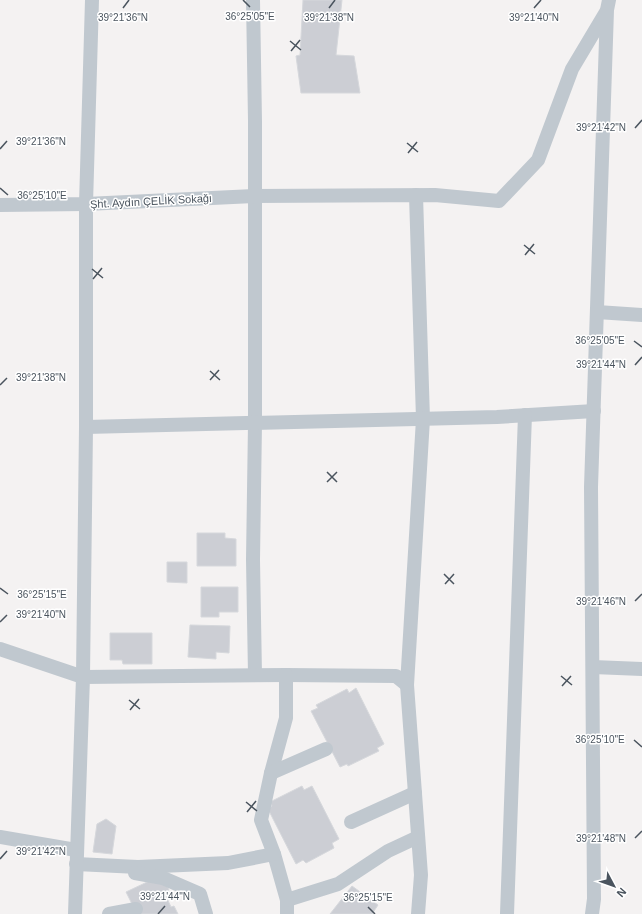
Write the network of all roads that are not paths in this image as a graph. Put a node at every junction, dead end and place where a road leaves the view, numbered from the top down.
1 (92, 0) edge
2 (253, 0) edge
3 (608, 5) edge
4 (254, 196) junction
5 (416, 196) junction
6 (0, 204) edge
7 (86, 204) junction
8 (597, 312) junction
9 (642, 315) edge
10 (594, 411) junction
11 (525, 416) junction
12 (422, 419) junction
13 (255, 423) junction
14 (86, 427) junction
15 (0, 649) edge
16 (593, 667) junction
17 (642, 669) edge
18 (255, 675) junction
19 (286, 675) junction
20 (83, 677) junction
21 (407, 685) junction
22 (326, 749) dead end
23 (270, 773) junction
24 (415, 793) junction
25 (351, 822) dead end
26 (0, 837) edge
27 (418, 837) junction
28 (76, 850) junction
29 (274, 854) junction
30 (76, 864) junction
31 (95, 865) junction
32 (287, 907) edge
33 (136, 909) dead end
34 (75, 914) edge
35 (110, 914) edge
36 (206, 914) edge
37 (418, 914) edge
38 (506, 914) edge
39 (592, 914) edge

1 - 7 street
2 - 4 street
3 - 5 street, Şht. Aydın ÇELİK Sokağı
3 - 8 street
4 - 5 street, Şht. Aydın ÇELİK Sokağı
4 - 7 street, Şht. Aydın ÇELİK Sokağı
4 - 13 street
5 - 12 street
6 - 7 street, Şht. Aydın ÇELİK Sokağı
7 - 14 street
8 - 9 street
8 - 10 street
10 - 11 street
10 - 16 street
11 - 12 street
11 - 38 street
12 - 13 street
12 - 21 street
13 - 14 street
13 - 18 street
14 - 20 street
15 - 20 street
16 - 17 street
16 - 39 street
18 - 19 street
18 - 20 street
19 - 21 street
19 - 23 street
20 - 28 street
21 - 24 street
22 - 23 street
23 - 29 street
24 - 25 street
24 - 27 street
26 - 28 street
27 - 32 street
27 - 37 street
28 - 30 street
29 - 31 street
29 - 32 street
30 - 31 street
30 - 34 street
31 - 36 street
33 - 35 street

